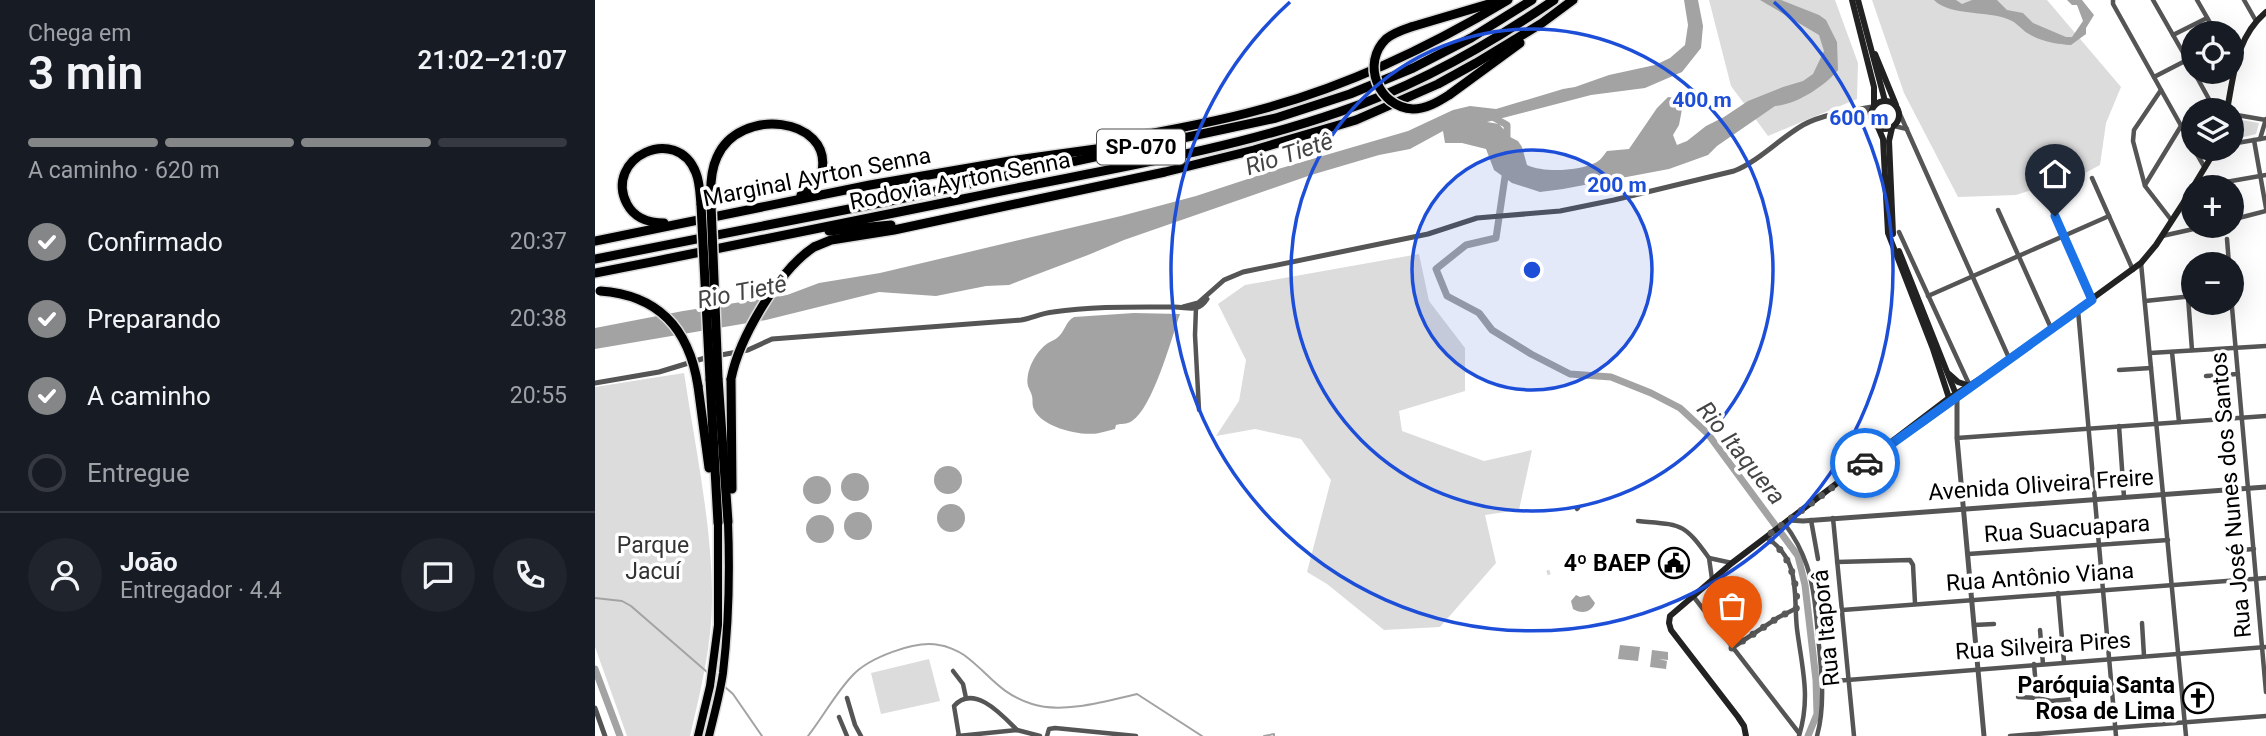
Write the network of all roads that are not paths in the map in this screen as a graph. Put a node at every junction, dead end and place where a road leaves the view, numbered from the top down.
1 (1500, 0) edge
2 (1508, 0) edge
3 (1532, 0) edge
4 (1554, 0) edge
5 (1573, 0) edge
6 (1852, 0) edge
7 (1858, 0) edge
8 (2113, 0) edge
9 (2153, 0) edge
10 (2197, 0) edge
11 (2244, 0) edge
12 (2266, 12) edge
13 (2207, 18) junction
14 (2209, 21) edge
15 (2256, 21) junction
16 (1542, 23) junction
17 (2173, 35) junction
18 (2244, 39) edge
19 (1869, 40) junction
20 (2181, 49) edge
21 (1457, 61) junction
22 (2181, 63) edge
23 (2154, 77) junction
24 (2161, 90) junction
25 (1885, 102) junction
26 (1873, 108) junction
27 (1898, 110) junction
28 (2244, 116) edge
29 (1356, 120) junction
30 (2266, 120) edge
31 (2181, 126) joint
32 (1878, 127) junction
33 (1893, 127) junction
34 (1909, 130) junction
35 (1193, 136) junction
36 (2260, 139) edge
37 (1047, 156) junction
38 (2200, 161) edge
39 (2209, 161) edge
40 (2205, 169) junction
41 (2201, 175) edge
42 (2263, 176) edge
43 (2092, 178) dead end
44 (2244, 179) edge
45 (2145, 186) junction
46 (2046, 197) dead end
47 (777, 203) junction
48 (706, 205) junction
49 (2181, 207) edge
50 (2266, 209) edge
51 (1998, 210) dead end
52 (2109, 216) junction
53 (2244, 216) edge
54 (697, 219) junction
55 (2172, 221) junction
56 (914, 226) junction
57 (815, 230) junction
58 (1899, 232) dead end
59 (2181, 232) edge
60 (2064, 236) junction
61 (2161, 236) junction
62 (2227, 239) dead end
63 (595, 241) edge
64 (2228, 252) edge
65 (2018, 257) junction
66 (595, 259) edge
67 (2141, 263) junction
68 (2133, 270) junction
69 (595, 273) edge
70 (1973, 276) junction
71 (597, 291) edge
72 (1929, 296) junction
73 (2181, 297) edge
74 (2092, 300) junction
75 (2145, 301) junction
76 (1198, 306) junction
77 (2078, 310) junction
78 (2191, 315) edge
79 (2232, 315) edge
80 (2051, 329) junction
81 (2266, 346) edge
82 (2235, 347) junction
83 (2192, 350) junction
84 (2172, 352) junction
85 (2150, 353) junction
86 (2010, 358) junction
87 (2151, 368) junction
88 (2119, 370) dead end
89 (1947, 371) junction
90 (1993, 371) junction
91 (2238, 374) junction
92 (2206, 376) dead end
93 (595, 383) edge
94 (1945, 385) junction
95 (1968, 385) junction
96 (1953, 398) junction
97 (1199, 411) dead end
98 (2266, 416) edge
99 (2242, 418) junction
100 (1920, 420) junction
101 (2179, 422) junction
102 (2157, 424) junction
103 (2119, 426) junction
104 (2087, 428) junction
105 (1957, 438) junction
106 (1892, 443) junction
107 (2266, 487) edge
108 (2248, 488) junction
109 (2164, 494) junction
110 (2124, 497) junction
111 (2093, 499) junction
112 (1963, 508) junction
113 (1833, 517) junction
114 (1818, 519) junction
115 (1811, 520) junction
116 (1638, 521) dead end
117 (1787, 521) junction
118 (723, 523) junction
119 (1769, 535) junction
120 (2168, 540) junction
121 (2098, 544) junction
122 (2254, 549) junction
123 (2228, 551) dead end
124 (1968, 554) junction
125 (1709, 558) junction
126 (1818, 559) dead end
127 (1732, 562) junction
128 (1837, 562) junction
129 (2266, 578) edge
130 (1712, 579) junction
131 (2256, 579) junction
132 (2172, 585) junction
133 (2102, 590) junction
134 (2058, 593) junction
135 (1692, 595) junction
136 (1972, 599) junction
137 (1915, 604) junction
138 (1797, 608) junction
139 (1842, 609) junction
140 (1816, 612) junction
141 (2142, 623) dead end
142 (1994, 624) dead end
143 (1974, 625) junction
144 (2040, 630) dead end
145 (2264, 647) edge
146 (1732, 648) junction
147 (2178, 653) junction
148 (2144, 656) junction
149 (2108, 659) junction
150 (2064, 662) junction
151 (2034, 664) junction
152 (2043, 664) junction
153 (1978, 668) junction
154 (953, 671) dead end
155 (1849, 679) junction
156 (1822, 682) junction
157 (2111, 688) junction
158 (2080, 691) dead end
159 (2266, 692) edge
160 (2018, 697) dead end
161 (847, 698) dead end
162 (966, 698) junction
163 (2037, 698) junction
164 (2073, 699) dead end
165 (596, 711) edge
166 (2266, 716) edge
167 (839, 717) dead end
168 (2185, 722) junction
169 (855, 725) junction
170 (2115, 727) junction
171 (844, 729) junction
172 (1017, 730) junction
173 (595, 733) edge
174 (604, 733) edge
175 (1048, 734) edge
176 (1799, 735) edge
177 (2047, 735) edge
178 (698, 736) edge
179 (709, 736) edge
180 (847, 736) edge
181 (861, 736) edge
182 (958, 736) edge
183 (1040, 736) edge
184 (1136, 736) edge
185 (1746, 736) edge
186 (1817, 736) edge
187 (1854, 736) edge
188 (1984, 736) edge
189 (2010, 736) edge
190 (2116, 736) edge
191 (2186, 736) edge

1 - 16 highway, bridge
2 - 37 highway
3 - 35 highway, Rodovia Ayrton Senna / SP-070
4 - 21 highway, Rodovia Ayrton Senna / SP-070
5 - 16 highway
6 - 26 main road
7 - 19 main road
8 - 23 street
9 - 17 street
10 - 13 street
11 - 15 street
12 - 15 main road
13 - 14 street
13 - 17 street
15 - 18 main road
16 - 29 highway
17 - 20 street
19 - 25 main road
19 - 27 main road
21 - 29 highway
21 - 57 highway, Rodovia Ayrton Senna / SP-070
22 - 23 street
23 - 24 street
24 - 31 street
24 - 45 street
25 - 26 main road
25 - 27 main road
26 - 32 main road
26 - 76 street
27 - 33 main road
27 - 34 street
28 - 30 street
29 - 56 highway
30 - 36 street
31 - 45 street
32 - 33 main road
32 - 94 main road
33 - 34 street
33 - 89 main road
34 - 70 street
35 - 37 highway
35 - 66 highway, Rodovia Ayrton Senna / SP-070
36 - 42 street
37 - 47 highway, Marginal Ayrton Senna
38 - 40 street
39 - 40 main road
40 - 41 main road
42 - 44 street
42 - 50 street
43 - 52 street
45 - 55 street
46 - 60 street
47 - 48 highway
47 - 54 highway, Marginal Ayrton Senna
48 - 54 highway
48 - 118 highway, bridge
49 - 55 main road
50 - 53 street
51 - 65 street
52 - 60 street
52 - 68 street
54 - 63 highway, Marginal Ayrton Senna
55 - 61 main road
56 - 57 highway
56 - 118 highway, bridge
57 - 69 highway, Rodovia Ayrton Senna / SP-070
58 - 72 street
59 - 61 street
60 - 65 street
60 - 74 street
61 - 67 main road
62 - 64 street
65 - 70 street
65 - 80 street
67 - 68 main road
67 - 75 street
68 - 74 main road
70 - 72 street
70 - 86 street
71 - 118 highway, bridge
72 - 95 street
73 - 75 street
74 - 77 main road
75 - 85 street
76 - 93 street
76 - 97 street
77 - 80 main road
77 - 104 street
78 - 83 street
79 - 82 street, Rua José Nunes dos Santos
80 - 86 main road
81 - 82 street
82 - 83 street
82 - 91 street, Rua José Nunes dos Santos
83 - 84 street
84 - 85 street
84 - 101 street
85 - 87 street
86 - 90 main road
87 - 88 street
87 - 102 street
89 - 95 main road
89 - 96 main road
90 - 95 main road
90 - 96 main road
91 - 92 street
91 - 99 street, Rua José Nunes dos Santos
94 - 96 main road
94 - 100 main road
95 - 96 main road
96 - 100 main road
96 - 105 street
96 - 106 main road
98 - 99 street
99 - 101 street
99 - 108 street, Rua José Nunes dos Santos
100 - 106 main road
101 - 102 street
102 - 103 street
102 - 109 street
103 - 104 street
103 - 110 street
104 - 105 street
104 - 111 street
105 - 112 street
106 - 117 main road
107 - 108 street, Avenida Oliveira Freire
108 - 109 street, Avenida Oliveira Freire
108 - 122 street, Rua José Nunes dos Santos
109 - 110 street, Avenida Oliveira Freire
109 - 120 street
110 - 111 street, Avenida Oliveira Freire
111 - 112 street, Avenida Oliveira Freire
111 - 121 street
112 - 113 street, Avenida Oliveira Freire
112 - 124 street
113 - 114 street, Avenida Oliveira Freire
113 - 128 street, Rua Itaporâ
114 - 115 street, Avenida Oliveira Freire
114 - 117 street, Avenida Oliveira Freire
115 - 117 street, Avenida Oliveira Freire
115 - 126 street
116 - 125 street
117 - 119 main road
117 - 140 street
118 - 178 highway
118 - 179 highway
119 - 127 main road
119 - 138 street
120 - 121 street, Rua Suacuapara
120 - 132 street
121 - 124 street, Rua Suacuapara
121 - 133 street
122 - 123 street
122 - 131 street, Rua José Nunes dos Santos
124 - 136 street
125 - 127 street
125 - 130 street
127 - 130 main road
128 - 137 street
128 - 139 street, Rua Itaporâ
129 - 131 street, Rua Antônio Viana
130 - 135 main road
131 - 132 street, Rua Antônio Viana
131 - 145 street, Rua José Nunes dos Santos
132 - 133 street, Rua Antônio Viana
132 - 147 street
133 - 134 street, Rua Antônio Viana
133 - 149 street
134 - 136 street, Rua Antônio Viana
134 - 150 street
135 - 146 street
135 - 185 main road
136 - 137 street, Rua Antônio Viana
136 - 143 street
137 - 139 street, Rua Antônio Viana
138 - 146 street
138 - 176 street
139 - 140 street, Rua Antônio Viana
139 - 155 street, Rua Itaporâ
140 - 156 street
141 - 148 street
142 - 143 street
143 - 153 street
144 - 152 street
145 - 147 street, Rua Silveira Pires
145 - 159 street, Rua José Nunes dos Santos
146 - 176 street
147 - 148 street, Rua Silveira Pires
147 - 168 street
148 - 149 street, Rua Silveira Pires
149 - 150 street, Rua Silveira Pires
149 - 157 street
150 - 152 street, Rua Silveira Pires
151 - 152 street, Rua Silveira Pires
151 - 153 street, Rua Silveira Pires
151 - 163 street
153 - 155 street, Rua Silveira Pires
153 - 188 street
154 - 162 street
155 - 156 street, Rua Silveira Pires
155 - 187 street, Rua Itaporâ
156 - 186 street
157 - 158 street
157 - 170 street
160 - 163 street
161 - 169 street
162 - 172 street
162 - 182 street
163 - 164 street
165 - 174 street
166 - 168 street
167 - 171 street
168 - 170 street
168 - 191 street
169 - 171 street
169 - 181 street
170 - 177 street
170 - 190 street
171 - 180 street
172 - 182 street
172 - 183 street
173 - 174 street
175 - 184 street
177 - 189 street

